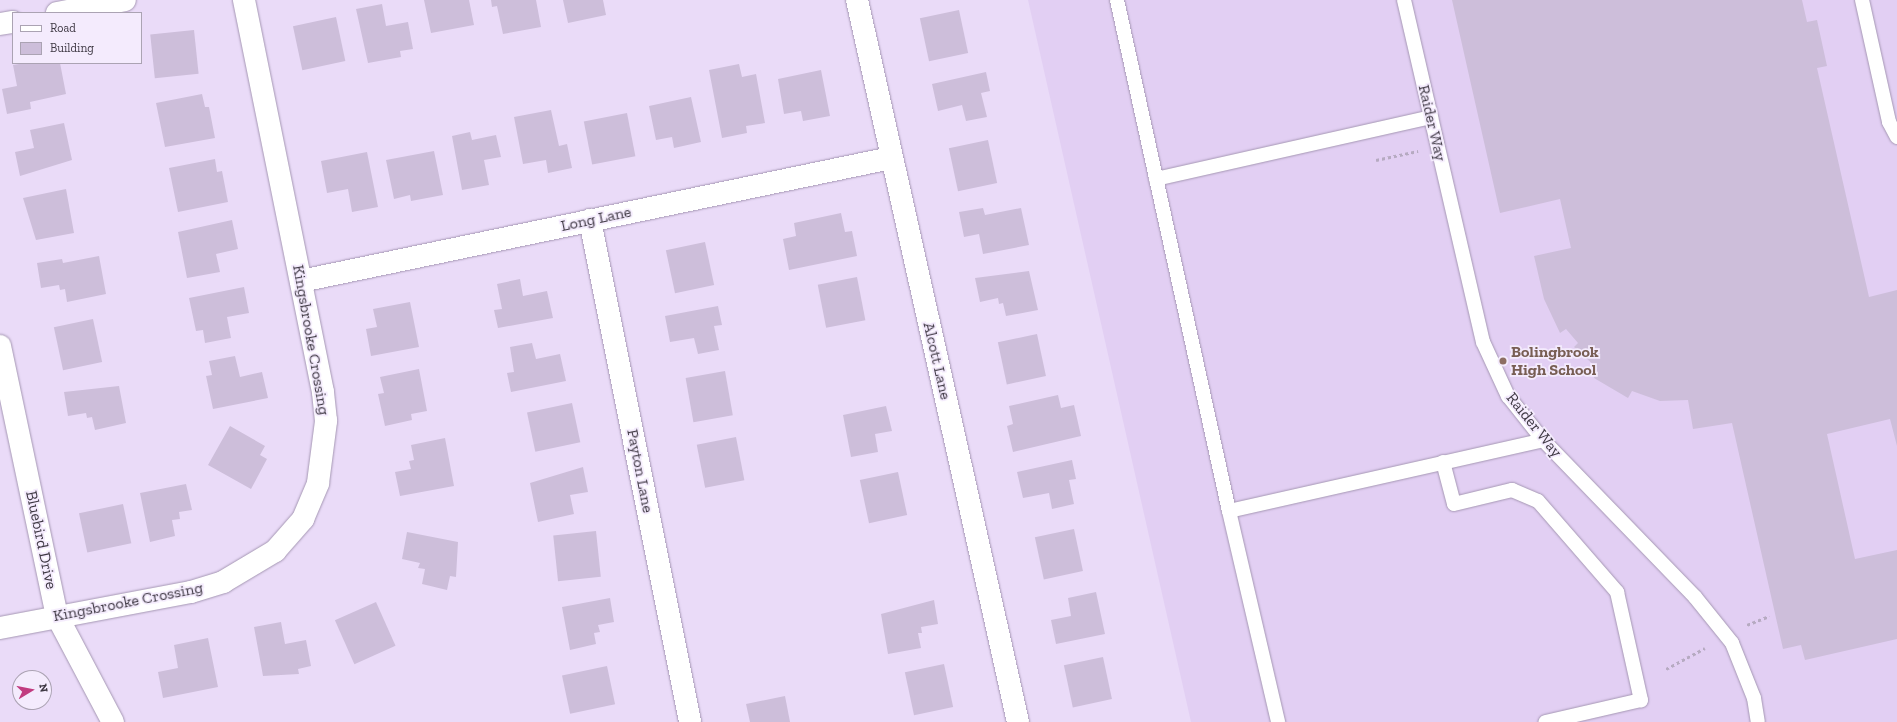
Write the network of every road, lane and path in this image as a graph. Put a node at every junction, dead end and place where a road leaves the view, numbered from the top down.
1 (125, 0) edge
2 (244, 0) edge
3 (857, 0) edge
4 (1117, 0) edge
5 (1404, 0) edge
6 (1862, 0) edge
7 (62, 12) edge
8 (12, 22) edge
9 (0, 24) edge
10 (1431, 117) junction
11 (1897, 137) edge
12 (1418, 151) dead end
13 (891, 158) junction
14 (1376, 160) dead end
15 (1156, 179) junction
16 (590, 220) junction
17 (301, 281) junction
18 (0, 346) edge
19 (1543, 440) junction
20 (1443, 462) junction
21 (1229, 511) junction
22 (57, 616) junction
23 (1769, 616) dead end
24 (1747, 625) dead end
25 (0, 628) edge
26 (1705, 648) dead end
27 (1666, 669) dead end
28 (113, 722) edge
29 (690, 722) edge
30 (1018, 722) edge
31 (1278, 722) edge
32 (1546, 722) edge
33 (1758, 722) edge

1 - 7 street
2 - 17 street, Kingsbrooke Crossing
3 - 13 street, Alcott Lane
4 - 15 lane
5 - 10 lane, Raider Way
6 - 11 lane
8 - 9 street
10 - 15 lane
10 - 19 lane, Raider Way
12 - 14 path
13 - 16 street, Long Lane
13 - 30 street, Alcott Lane
15 - 21 lane
16 - 17 street, Long Lane
16 - 29 street, Payton Lane
17 - 22 street, Kingsbrooke Crossing
18 - 22 street, Bluebird Drive
19 - 20 lane
19 - 33 lane, Raider Way
20 - 21 lane
20 - 32 lane
21 - 31 lane
22 - 25 street, Kingsbrooke Crossing
22 - 28 street, Bluebird Drive
23 - 24 path
26 - 27 path

